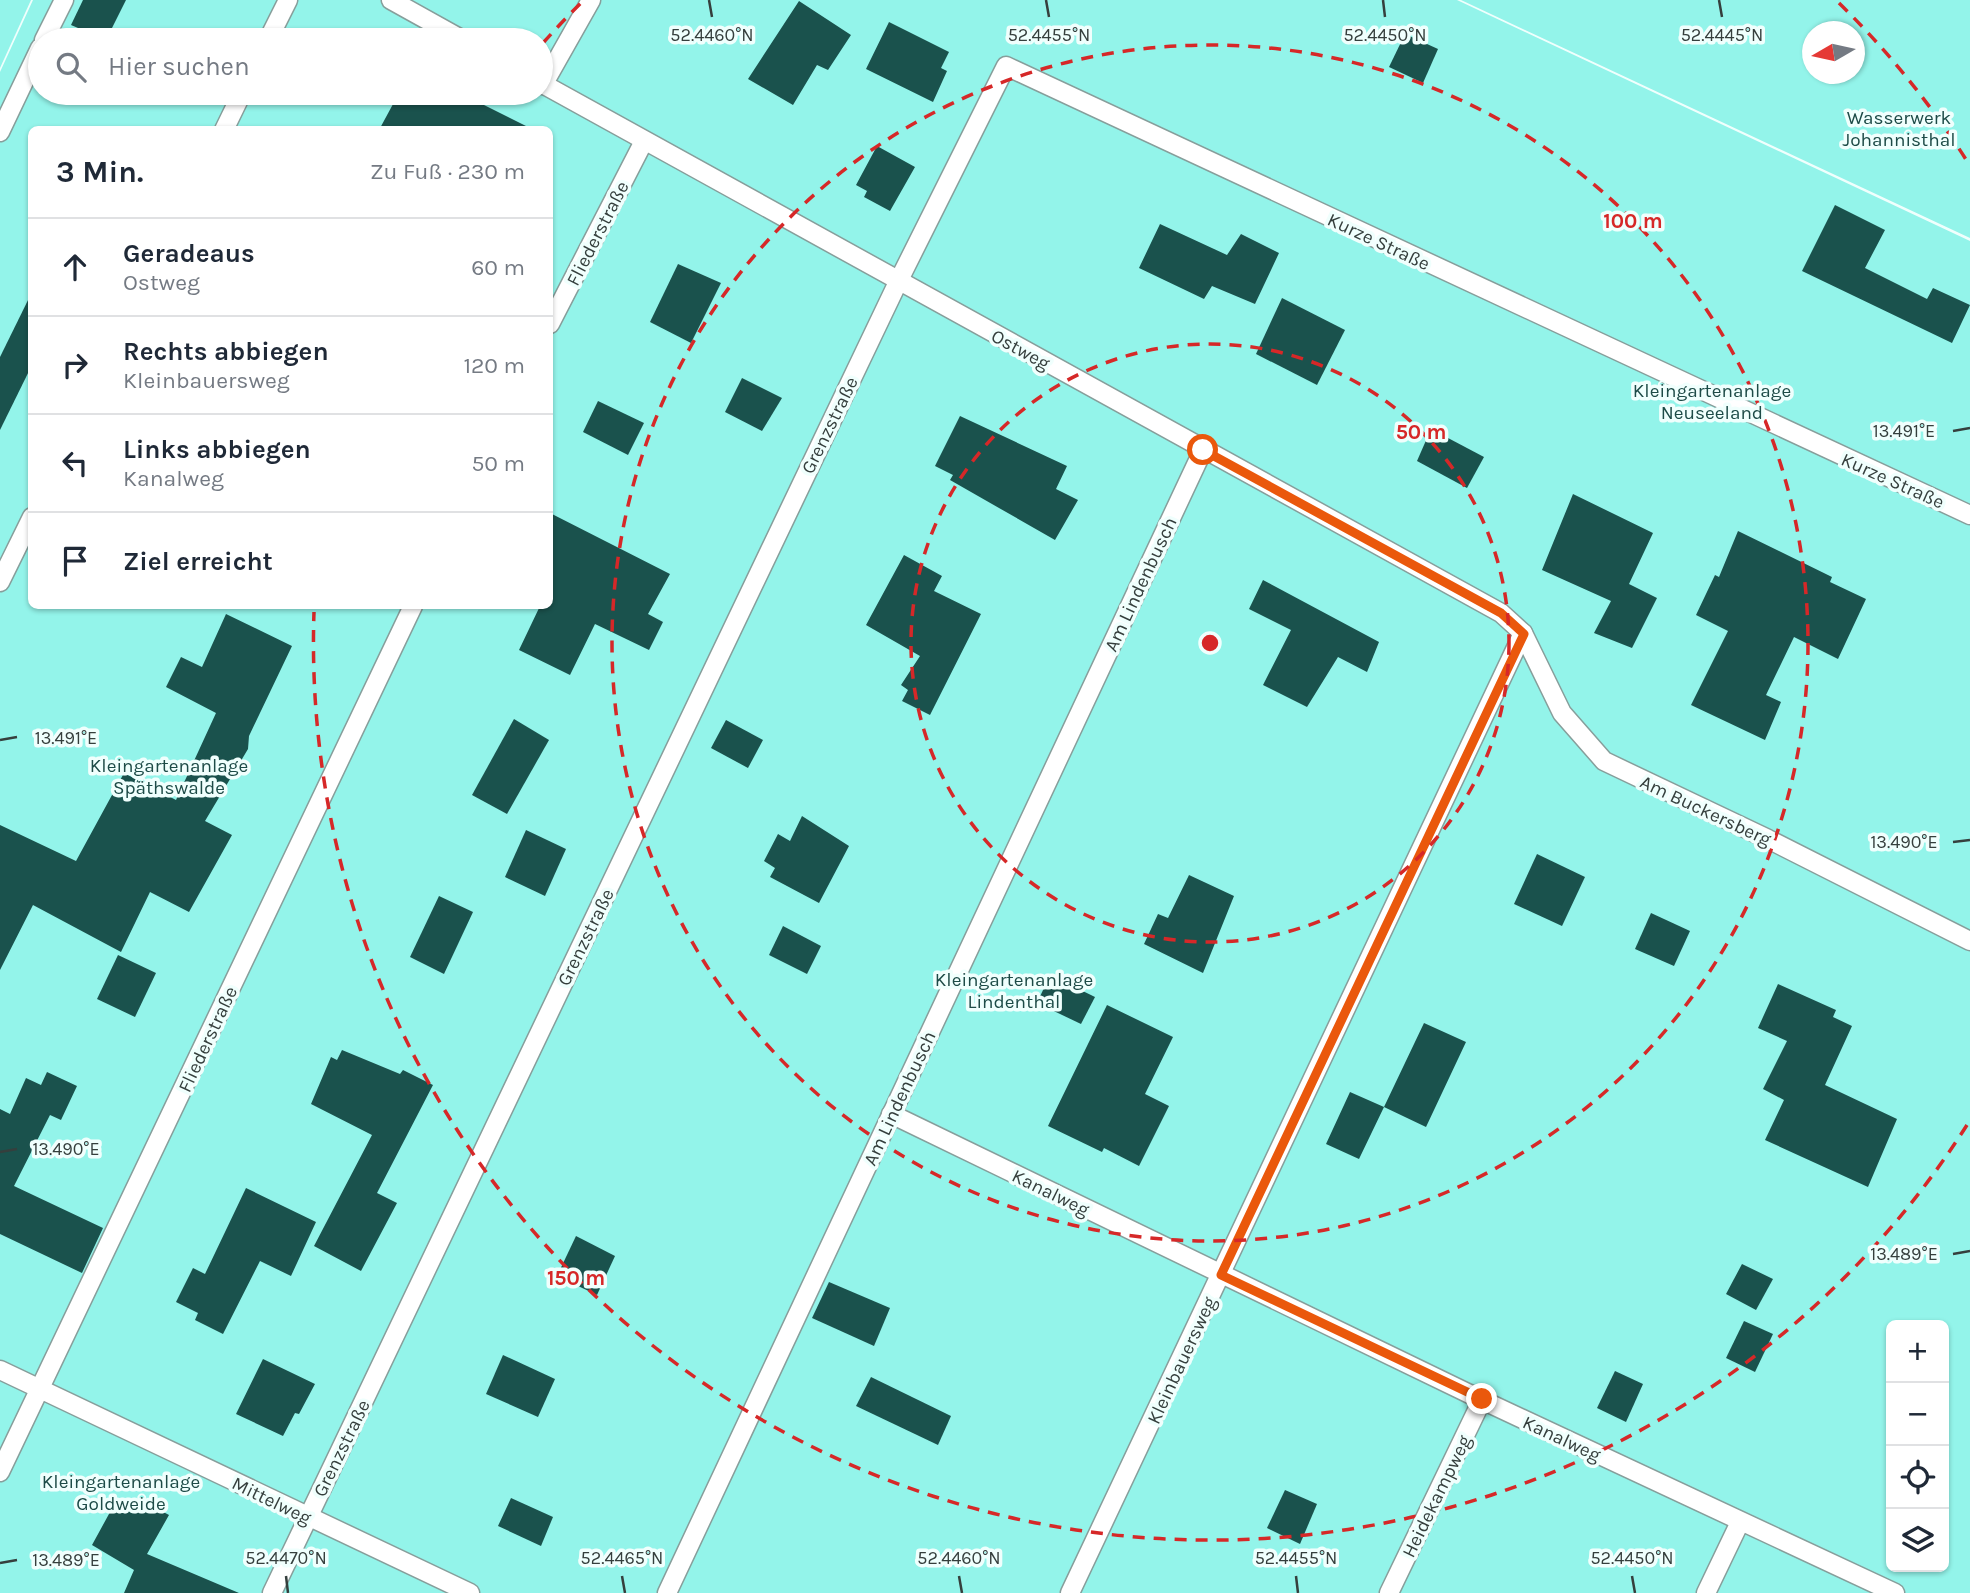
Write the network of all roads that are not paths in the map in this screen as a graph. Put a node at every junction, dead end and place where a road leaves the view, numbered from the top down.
1 (64, 0) edge
2 (288, 0) edge
3 (391, 0) edge
4 (592, 0) edge
5 (50, 28) edge
6 (274, 28) edge
7 (441, 28) edge
8 (553, 66) edge
9 (28, 73) edge
10 (553, 90) edge
11 (236, 105) edge
12 (226, 126) edge
13 (0, 132) edge
14 (643, 141) junction
15 (899, 280) junction
16 (553, 318) edge
17 (1203, 450) junction
18 (1970, 515) edge
19 (28, 525) edge
20 (0, 582) edge
21 (412, 609) edge
22 (1501, 613) joint
23 (1524, 634) junction
24 (1970, 941) edge
25 (891, 1114) junction
26 (1221, 1275) junction
27 (0, 1370) edge
28 (40, 1389) junction
29 (1482, 1399) junction
30 (0, 1472) edge
31 (308, 1518) junction
32 (1740, 1522) junction
33 (272, 1593) edge
34 (470, 1593) edge
35 (667, 1593) edge
36 (1070, 1593) edge
37 (1389, 1593) edge
38 (1706, 1593) edge
39 (1895, 1593) edge

1 - 5 lane
2 - 6 lane
3 - 7 lane
4 - 8 lane
9 - 13 lane
10 - 14 lane, Ostweg
11 - 12 lane
14 - 15 lane, Ostweg
14 - 16 lane, Fliederstraße
15 - 17 lane, Ostweg
15 - 18 lane, Kurze Straße
15 - 31 lane, Grenzstraße
17 - 22 lane, Ostweg
17 - 25 lane, Am Lindenbusch
19 - 20 lane
21 - 28 lane, Fliederstraße
22 - 23 lane, Am Buckersberg
23 - 24 lane, Am Buckersberg
23 - 26 lane, Kleinbauersweg
25 - 26 lane, Kanalweg
25 - 35 lane, Am Lindenbusch
26 - 29 lane, Kanalweg
26 - 36 lane, Kleinbauersweg
27 - 28 lane, Mittelweg
28 - 30 lane, Fliederstraße
28 - 31 lane, Mittelweg
29 - 32 lane, Kanalweg
29 - 37 lane, Heidekampweg
31 - 33 lane, Grenzstraße
31 - 34 lane, Mittelweg
32 - 38 lane
32 - 39 lane, Kanalweg

